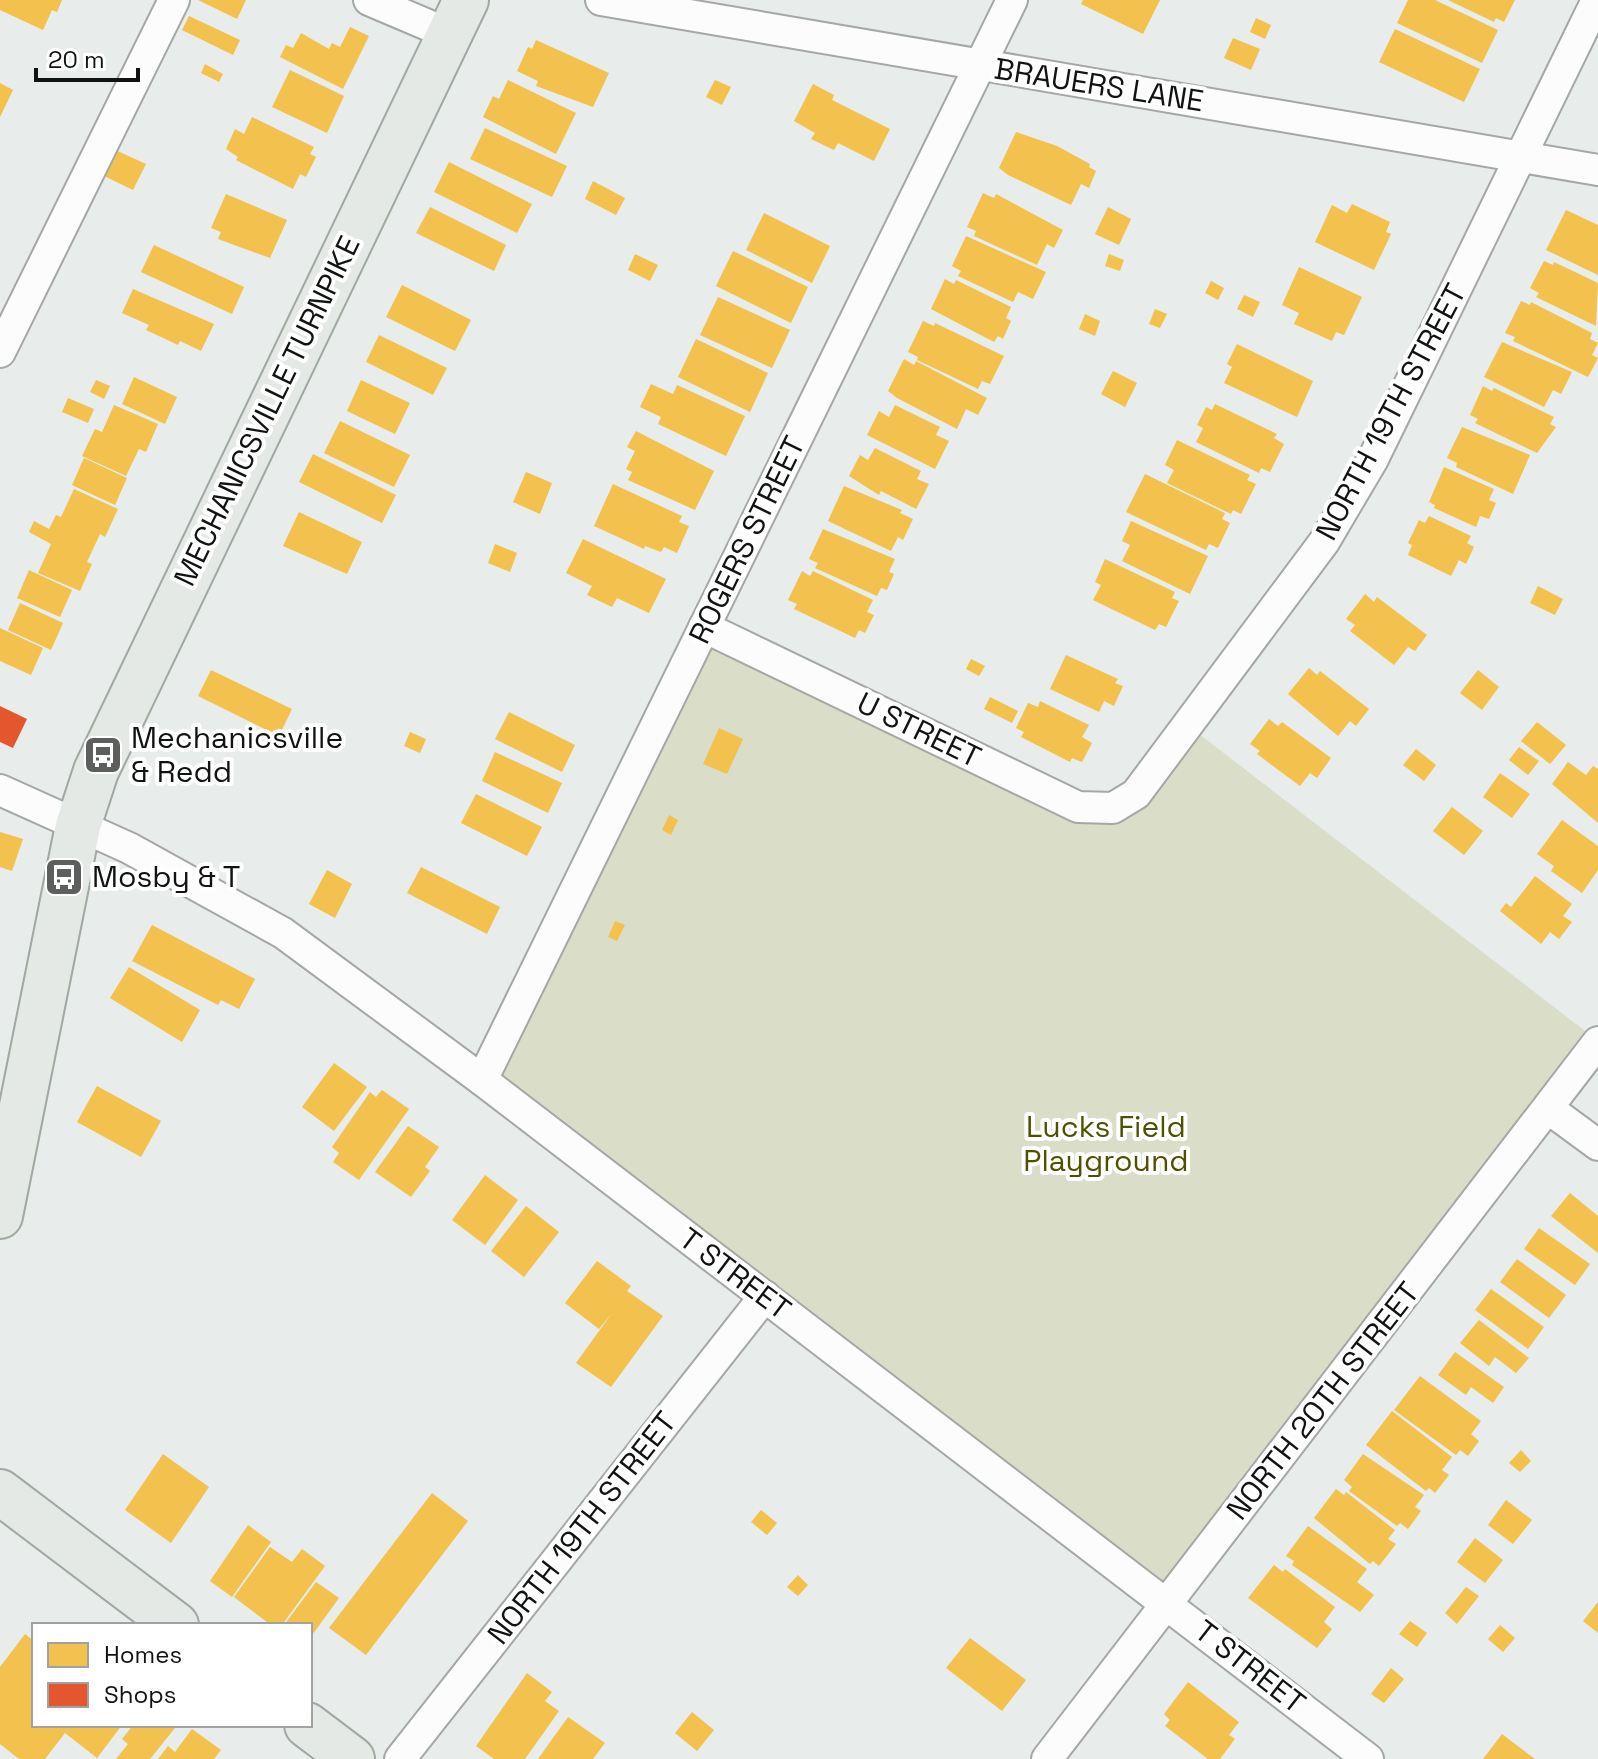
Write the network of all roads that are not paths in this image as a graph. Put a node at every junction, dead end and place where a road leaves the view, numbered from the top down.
1 (174, 0) edge
2 (369, 0) edge
3 (601, 0) edge
4 (1012, 0) edge
5 (1597, 0) edge
6 (458, 17) edge
7 (980, 66) junction
8 (1521, 157) junction
9 (1598, 170) edge
10 (0, 352) edge
11 (704, 627) junction
12 (0, 790) edge
13 (1136, 794) joint
14 (78, 826) junction
15 (1598, 1042) edge
16 (482, 1080) junction
17 (1549, 1109) junction
18 (1598, 1145) edge
19 (0, 1216) edge
20 (765, 1296) junction
21 (0, 1492) edge
22 (1167, 1603) junction
23 (173, 1623) edge
24 (310, 1727) edge
25 (352, 1759) edge
26 (400, 1759) edge
27 (1047, 1759) edge
28 (1368, 1759) edge

1 - 10 street
2 - 6 street
3 - 7 street, BRAUERS LANE
4 - 7 street, ROGERS STREET
5 - 8 street, NORTH 19TH STREET
6 - 14 main road, MECHANICSVILLE TURNPIKE
7 - 8 street, BRAUERS LANE
7 - 11 street, ROGERS STREET
8 - 9 street, BRAUERS LANE
8 - 13 street, NORTH 19TH STREET
11 - 13 street, U STREET
11 - 16 street, ROGERS STREET
12 - 14 street, T STREET
14 - 16 street, T STREET
14 - 19 main road, MECHANICSVILLE TURNPIKE
15 - 17 street, NORTH 20TH STREET
16 - 20 street, T STREET
17 - 18 street
17 - 22 street, NORTH 20TH STREET
20 - 22 street, T STREET
20 - 26 street, NORTH 19TH STREET
21 - 23 main road
22 - 27 street, NORTH 20TH STREET
22 - 28 street, T STREET
24 - 25 main road

